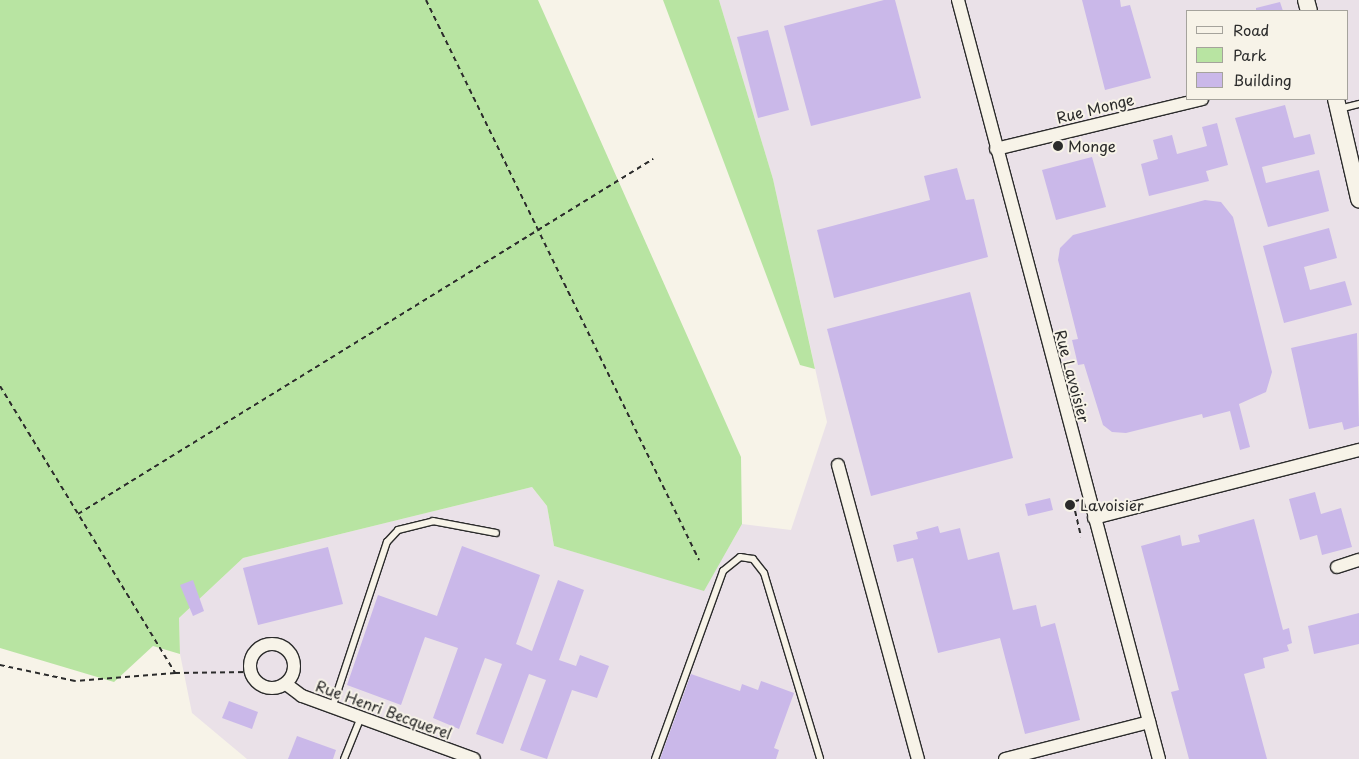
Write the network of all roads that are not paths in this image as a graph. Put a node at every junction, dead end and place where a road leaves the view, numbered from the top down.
1 (958, 0) edge
2 (1198, 100) edge
3 (1337, 104) edge
4 (1359, 104) edge
5 (996, 149) junction
6 (1359, 199) edge
7 (1359, 450) edge
8 (838, 465) dead end
9 (1094, 518) junction
10 (496, 533) dead end
11 (1359, 560) edge
12 (1337, 567) dead end
13 (286, 684) junction
14 (332, 708) junction
15 (361, 717) junction
16 (1148, 722) junction
17 (344, 759) edge
18 (474, 759) edge
19 (654, 759) edge
20 (820, 759) edge
21 (918, 759) edge
22 (1005, 759) edge
23 (1159, 759) edge

1 - 5 street, Rue Lavoisier
2 - 5 street, Rue Monge
3 - 4 lane
3 - 6 street
5 - 9 street, Rue Lavoisier
7 - 9 street
8 - 21 street
9 - 16 street, Rue Lavoisier
10 - 14 lane
11 - 12 street
13 - 13 street
13 - 14 street, Rue Henri Becquerel
14 - 15 street, Rue Henri Becquerel
15 - 17 lane
15 - 18 street, Rue Henri Becquerel
16 - 22 street
16 - 23 street, Rue Lavoisier
19 - 20 lane

